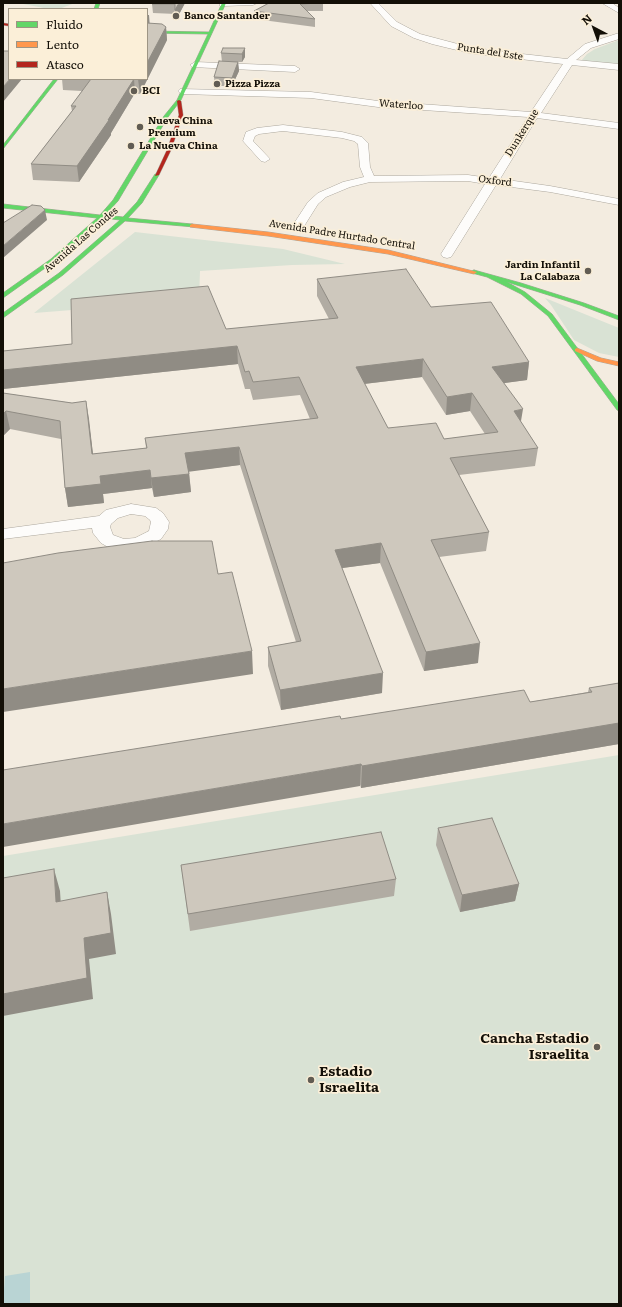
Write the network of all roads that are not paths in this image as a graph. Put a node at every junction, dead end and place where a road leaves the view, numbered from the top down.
1 (253, 3) edge
2 (374, 3) edge
3 (606, 3) edge
4 (224, 4) edge
5 (619, 11) edge
6 (148, 32) edge
7 (210, 33) junction
8 (619, 36) edge
9 (569, 62) junction
10 (195, 65) junction
11 (619, 67) edge
12 (295, 69) dead end
13 (55, 80) edge
14 (181, 96) junction
15 (534, 115) junction
16 (619, 126) edge
17 (3, 148) edge
18 (265, 159) dead end
19 (370, 179) junction
20 (493, 181) junction
21 (619, 202) edge
22 (99, 205) dead end
23 (3, 206) edge
24 (110, 206) junction
25 (138, 209) junction
26 (101, 216) junction
27 (124, 219) junction
28 (297, 228) dead end
29 (435, 252) dead end
30 (451, 255) joint
31 (486, 275) junction
32 (3, 296) edge
33 (3, 316) edge
34 (619, 318) edge
35 (577, 350) junction
36 (619, 364) edge
37 (618, 389) edge
38 (619, 408) edge
39 (104, 521) junction
40 (3, 534) edge

1 - 4 street
2 - 9 street, Punta del Este
3 - 5 street
4 - 7 main road, Avenida Las Condes
6 - 7 main road
7 - 10 main road, Avenida Las Condes
8 - 9 street, Dunkerque
9 - 11 street, Punta del Este
9 - 15 street, Dunkerque
10 - 12 street
10 - 14 main road, Avenida Las Condes
13 - 17 main road
14 - 15 street, Waterloo
14 - 24 main road, Avenida Las Condes
14 - 25 main road, Avenida Las Condes
15 - 16 street, Waterloo
15 - 20 street, Dunkerque
18 - 19 street
19 - 20 street, Oxford
19 - 28 street, Oxford
20 - 21 street, Oxford
20 - 30 street, Dunkerque
22 - 24 main road
23 - 26 main road, Avenida Padre Hurtado Central
24 - 25 main road
24 - 26 main road, Avenida Las Condes
25 - 27 main road, Avenida Las Condes
26 - 27 main road, Avenida Padre Hurtado Central
26 - 32 main road, Avenida Las Condes
27 - 31 main road, Avenida Padre Hurtado Central
27 - 33 main road, Avenida Las Condes
29 - 30 main road
31 - 34 main road, Avenida Padre Hurtado Central
31 - 35 main road
35 - 36 main road
35 - 38 main road
37 - 38 main road
39 - 39 street
39 - 40 street

